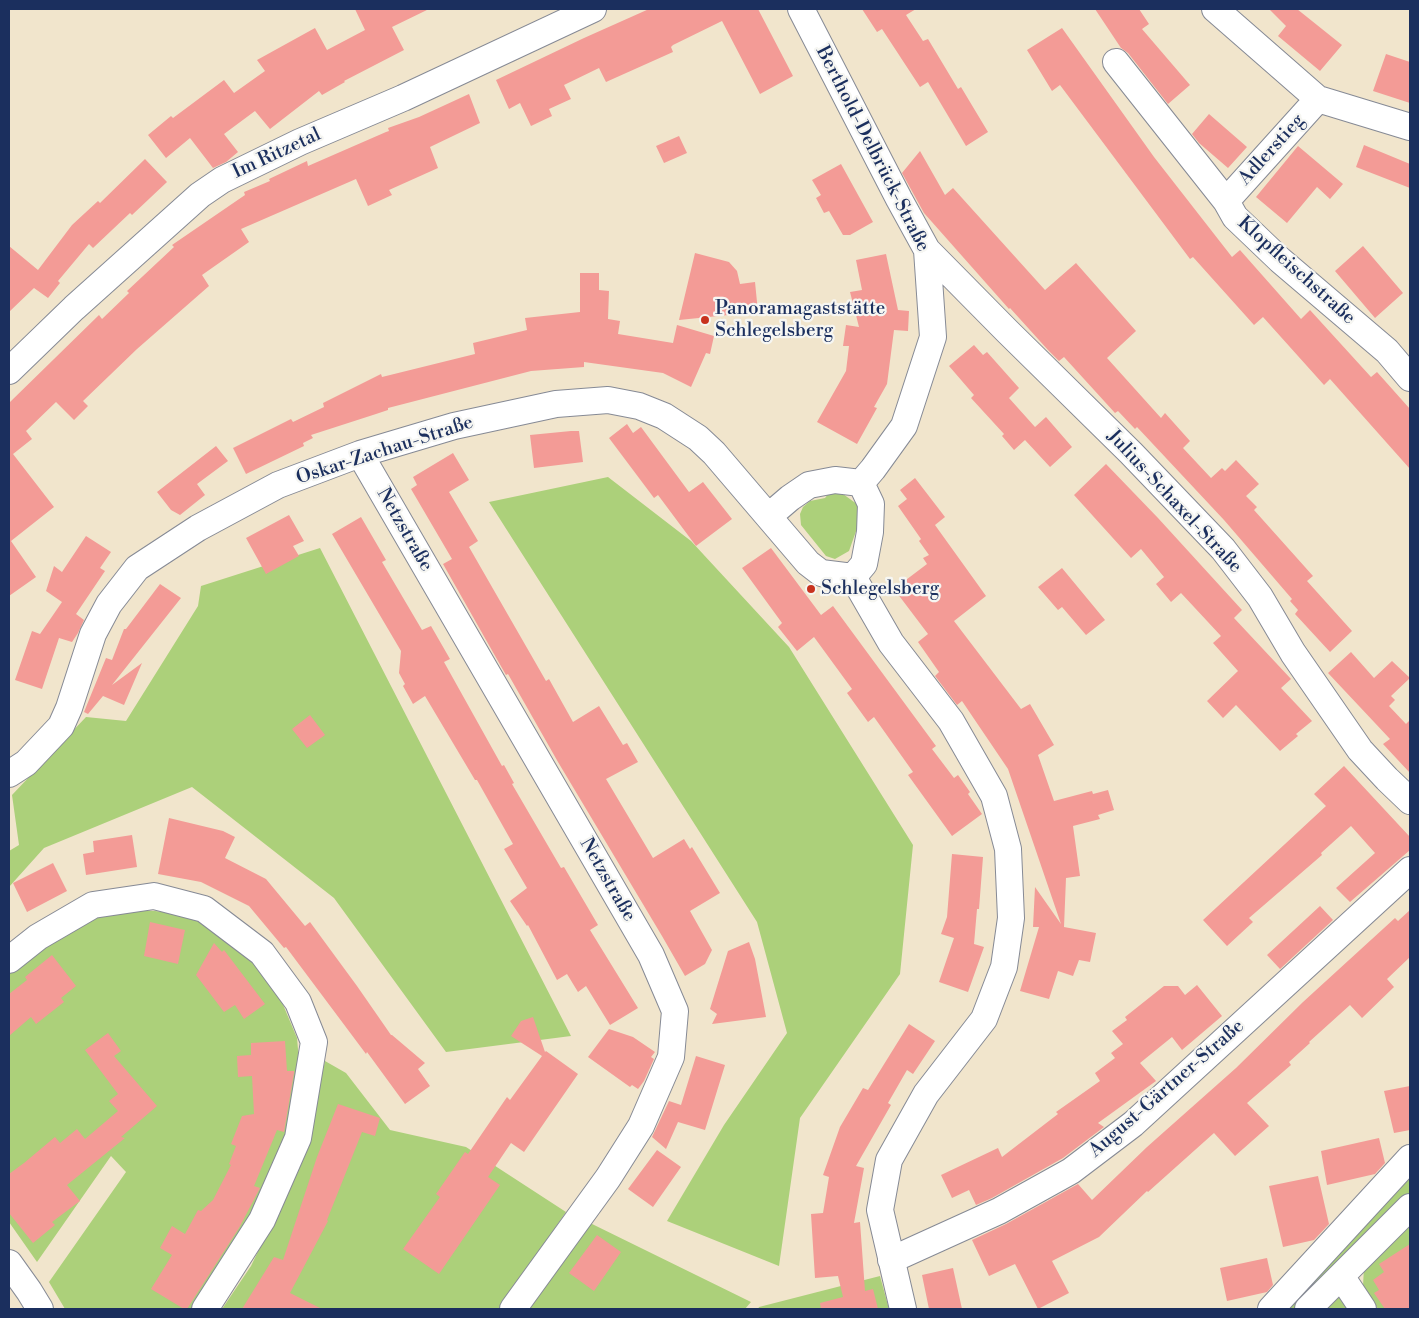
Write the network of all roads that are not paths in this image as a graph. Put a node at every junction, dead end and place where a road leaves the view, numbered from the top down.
1 (593, 9) edge
2 (801, 9) edge
3 (1215, 9) edge
4 (1116, 62) dead end
5 (1311, 108) junction
6 (1410, 127) edge
7 (1226, 201) junction
8 (927, 250) junction
9 (9, 371) edge
10 (1410, 378) edge
11 (360, 454) junction
12 (861, 483) junction
13 (769, 516) junction
14 (853, 577) junction
15 (9, 774) edge
16 (1410, 801) edge
17 (1410, 870) edge
18 (9, 960) edge
19 (1410, 1158) edge
20 (1410, 1207) edge
21 (891, 1260) junction
22 (9, 1263) edge
23 (1341, 1276) junction
24 (40, 1309) edge
25 (205, 1309) edge
26 (513, 1309) edge
27 (903, 1309) edge
28 (1271, 1309) edge
29 (1308, 1309) edge
30 (1363, 1309) edge

1 - 9 street, Im Ritzetal
2 - 8 street, Berthold-Delbrück-Straße
3 - 5 street
4 - 7 street, Klopfleischstraße
5 - 6 street
5 - 7 street, Adlerstieg
7 - 10 street, Klopfleischstraße
8 - 12 street, Berthold-Delbrück-Straße
8 - 16 street, Julius-Schaxel-Straße
11 - 13 street, Oskar-Zachau-Straße
11 - 15 street, Oskar-Zachau-Straße
11 - 26 street, Netzstraße
12 - 13 street
12 - 14 street
13 - 14 street
14 - 21 street
17 - 21 street, August-Gärtner-Straße
18 - 25 street
19 - 28 street
20 - 23 street
21 - 27 street
22 - 24 street
23 - 29 street
23 - 30 street

